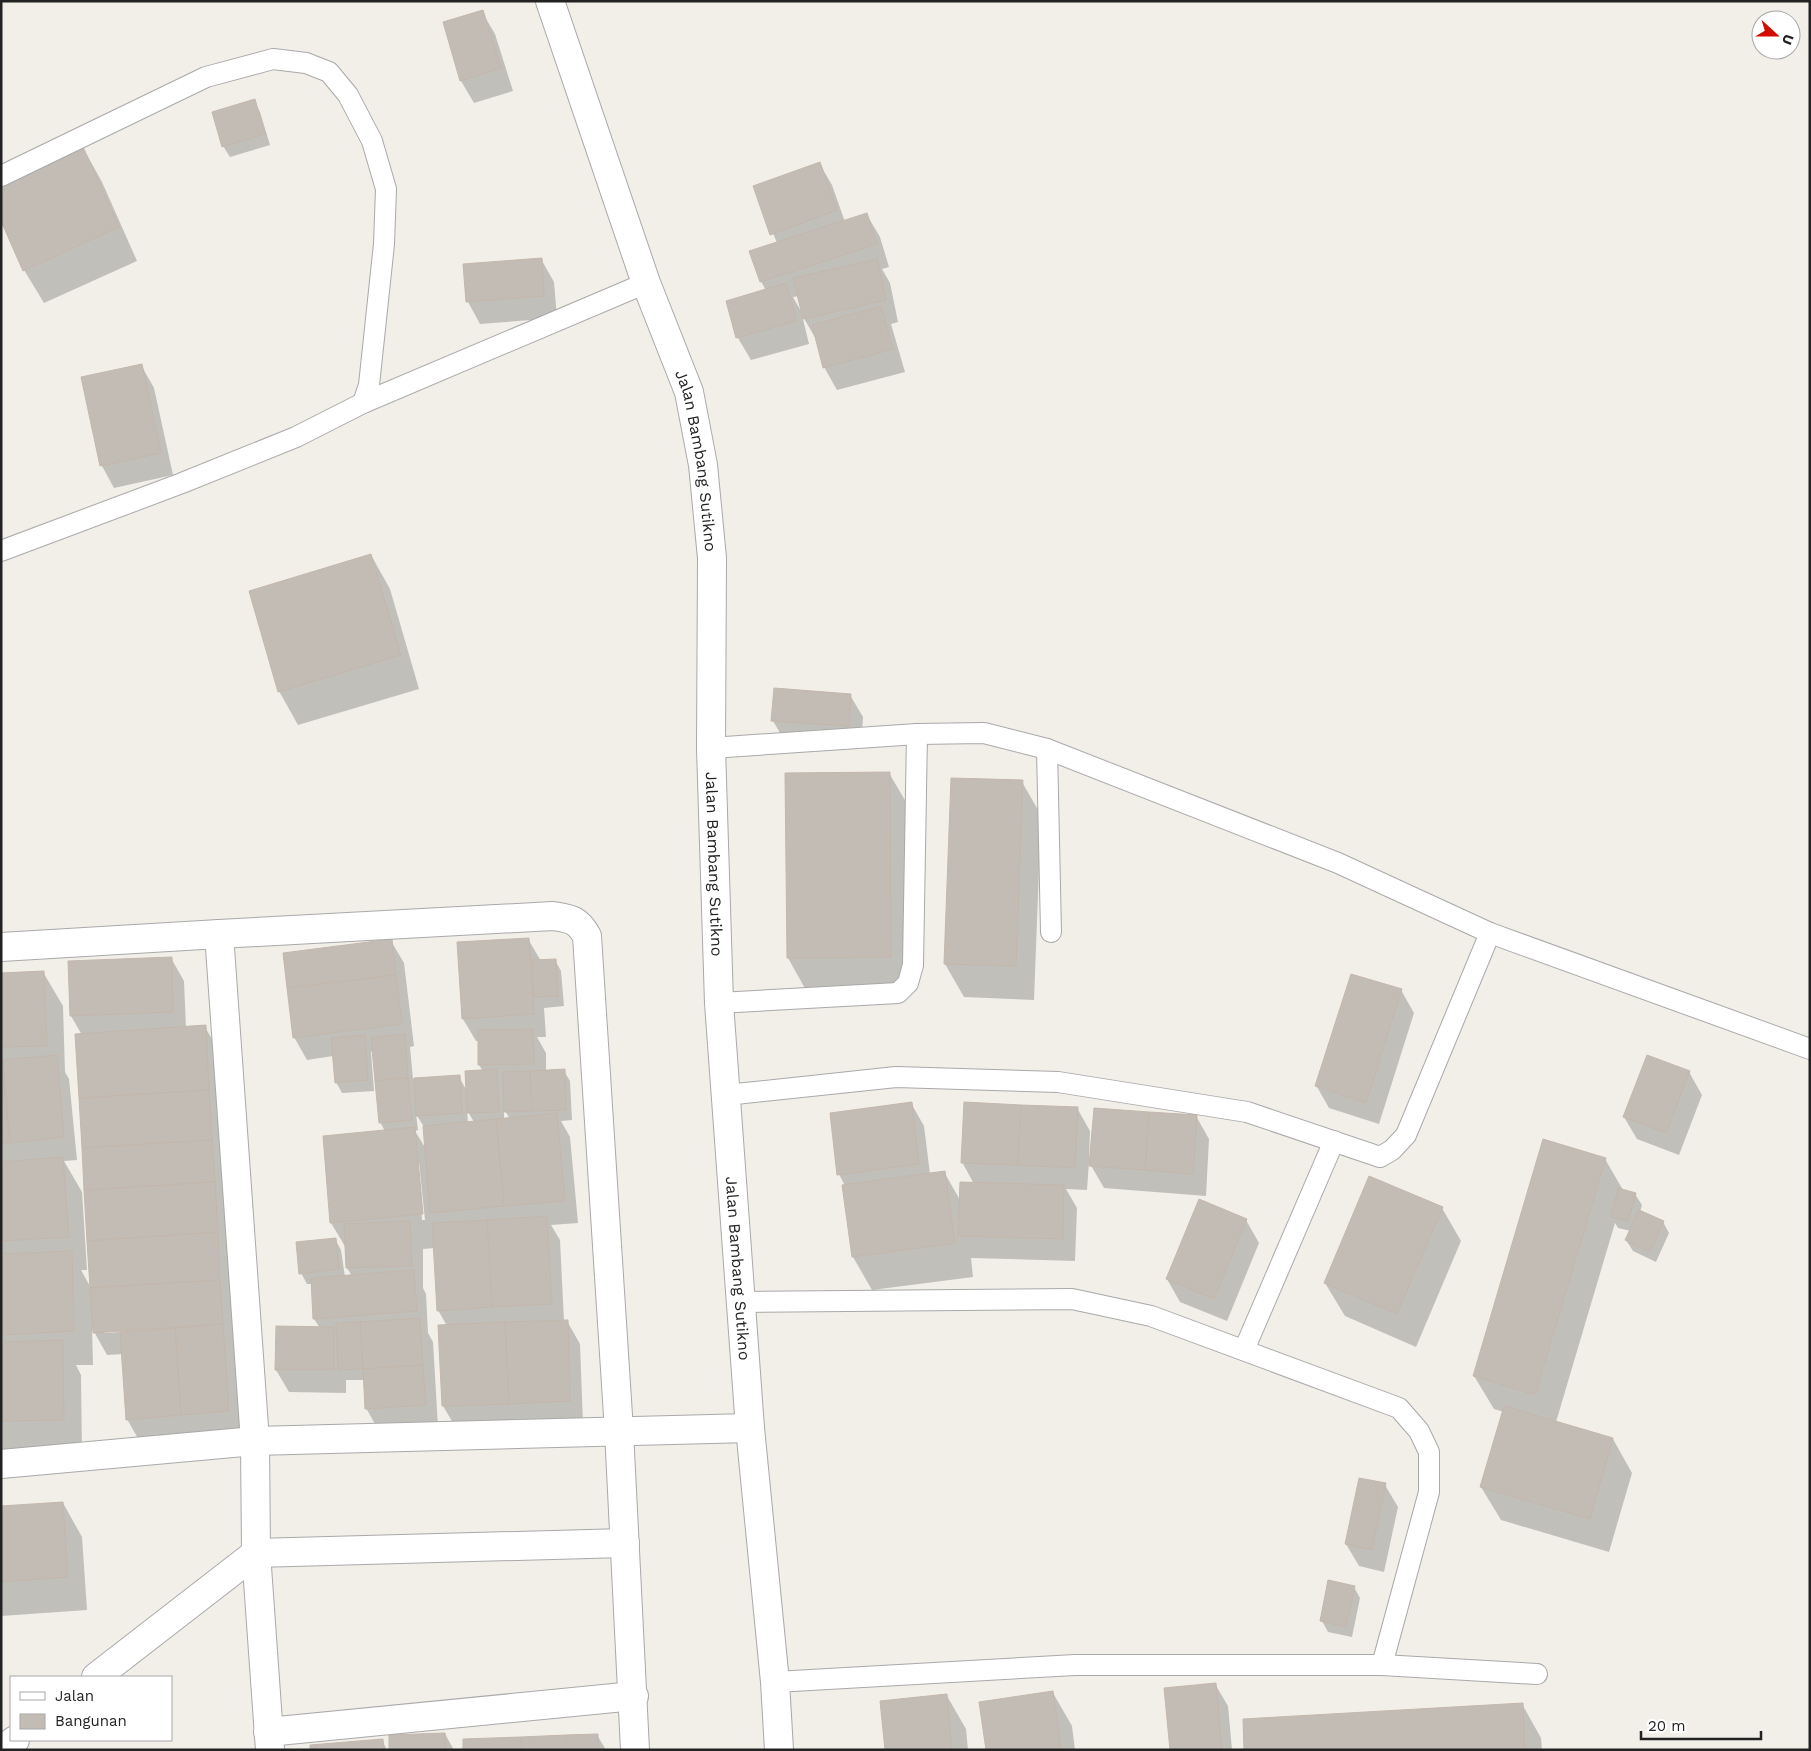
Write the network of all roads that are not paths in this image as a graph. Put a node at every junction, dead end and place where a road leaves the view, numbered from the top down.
1 (550, 1) edge
2 (1, 176) edge
3 (646, 283) junction
4 (363, 403) junction
5 (1, 550) edge
6 (917, 734) junction
7 (711, 748) junction
8 (1047, 749) junction
9 (1051, 932) dead end
10 (1490, 933) junction
11 (219, 934) junction
12 (1, 946) edge
13 (719, 1003) junction
14 (1810, 1049) edge
15 (726, 1095) junction
16 (1334, 1141) junction
17 (742, 1302) junction
18 (1244, 1350) junction
19 (750, 1428) junction
20 (619, 1431) junction
21 (255, 1441) junction
22 (1, 1464) edge
23 (625, 1544) junction
24 (256, 1553) junction
25 (1382, 1665) junction
26 (1537, 1674) dead end
27 (97, 1676) edge
28 (775, 1682) junction
29 (634, 1696) junction
30 (14, 1741) edge
31 (269, 1741) edge
32 (2, 1750) edge
33 (635, 1750) edge
34 (779, 1750) edge

1 - 3 street, Jalan Bambang Sutikno
2 - 4 lane
3 - 4 lane
3 - 7 street, Jalan Bambang Sutikno
4 - 5 lane
6 - 7 lane
6 - 8 lane
6 - 13 lane
7 - 13 street, Jalan Bambang Sutikno
8 - 9 lane
8 - 10 lane
10 - 14 lane
10 - 16 lane
11 - 12 street
11 - 20 street
11 - 21 street
13 - 15 street, Jalan Bambang Sutikno
15 - 16 lane
15 - 17 street, Jalan Bambang Sutikno
16 - 18 lane
17 - 18 lane
17 - 19 street, Jalan Bambang Sutikno
18 - 25 lane
19 - 20 street
19 - 28 street, Jalan Bambang Sutikno
20 - 21 street
20 - 23 street
21 - 22 street
21 - 24 street
23 - 24 street
23 - 29 street
24 - 27 street
24 - 31 street
25 - 26 lane
25 - 28 lane
28 - 34 street, Jalan Bambang Sutikno
29 - 31 street
29 - 33 street
30 - 32 street

